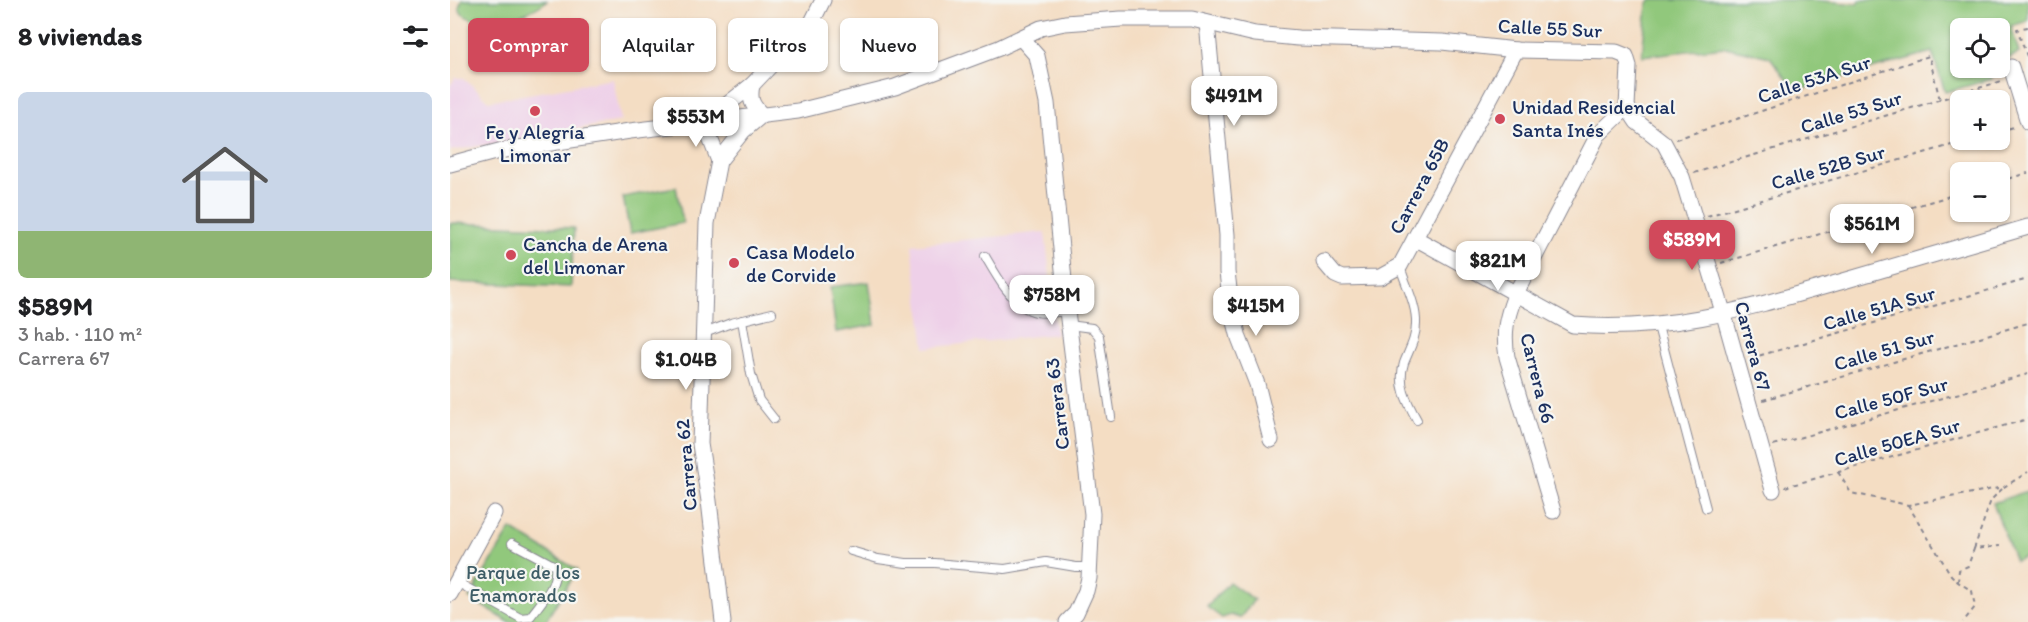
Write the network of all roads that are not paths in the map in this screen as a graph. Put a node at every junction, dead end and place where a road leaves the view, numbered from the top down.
1 (823, 0) edge
2 (1207, 22) junction
3 (1021, 38) junction
4 (1516, 50) junction
5 (2013, 72) road end
6 (752, 86) junction
7 (1627, 107) junction
8 (762, 115) junction
9 (704, 123) junction
10 (2023, 123) edge
11 (719, 161) junction
12 (450, 164) edge
13 (2028, 227) edge
14 (1415, 238) junction
15 (985, 256) dead end
16 (1324, 261) dead end
17 (1400, 266) junction
18 (1515, 295) junction
19 (772, 313) dead end
20 (1724, 315) junction
21 (1068, 318) junction
22 (742, 320) junction
23 (1658, 326) junction
24 (702, 334) junction
25 (1111, 417) dead end
26 (774, 419) dead end
27 (1417, 420) dead end
28 (1271, 440) dead end
29 (1773, 490) road end
30 (1706, 508) dead end
31 (1553, 511) dead end
32 (494, 513) dead end
33 (512, 543) dead end
34 (851, 551) dead end
35 (1089, 567) junction
36 (454, 588) edge
37 (723, 622) edge
38 (1067, 622) edge

1 - 6 street
2 - 3 street, Calle 55 Sur
2 - 4 street, Calle 55 Sur
2 - 28 street
3 - 8 street, Calle 55 Sur
3 - 21 street, Carrera 63
4 - 7 street, Calle 55 Sur
4 - 14 street, Carrera 65B
5 - 10 street
6 - 8 street
6 - 9 street
7 - 18 street, Carrera 66
7 - 20 street, Carrera 67
8 - 9 street, Calle 55 Sur
8 - 11 street, Carrera 62
9 - 11 street
9 - 12 street, Calle 55 Sur
11 - 24 street, Carrera 62
13 - 20 street
14 - 17 street, Carrera 65B
14 - 18 street
15 - 21 lane
16 - 17 street, Carrera 65B
17 - 27 lane
18 - 23 street
18 - 31 street, Carrera 66
19 - 22 lane
20 - 23 street
20 - 29 street, Carrera 67
21 - 25 lane
21 - 35 street, Carrera 63
22 - 24 lane
22 - 26 lane
23 - 30 lane
24 - 37 street, Carrera 62
32 - 36 street
33 - 36 lane
34 - 35 lane
35 - 38 street, Carrera 63

